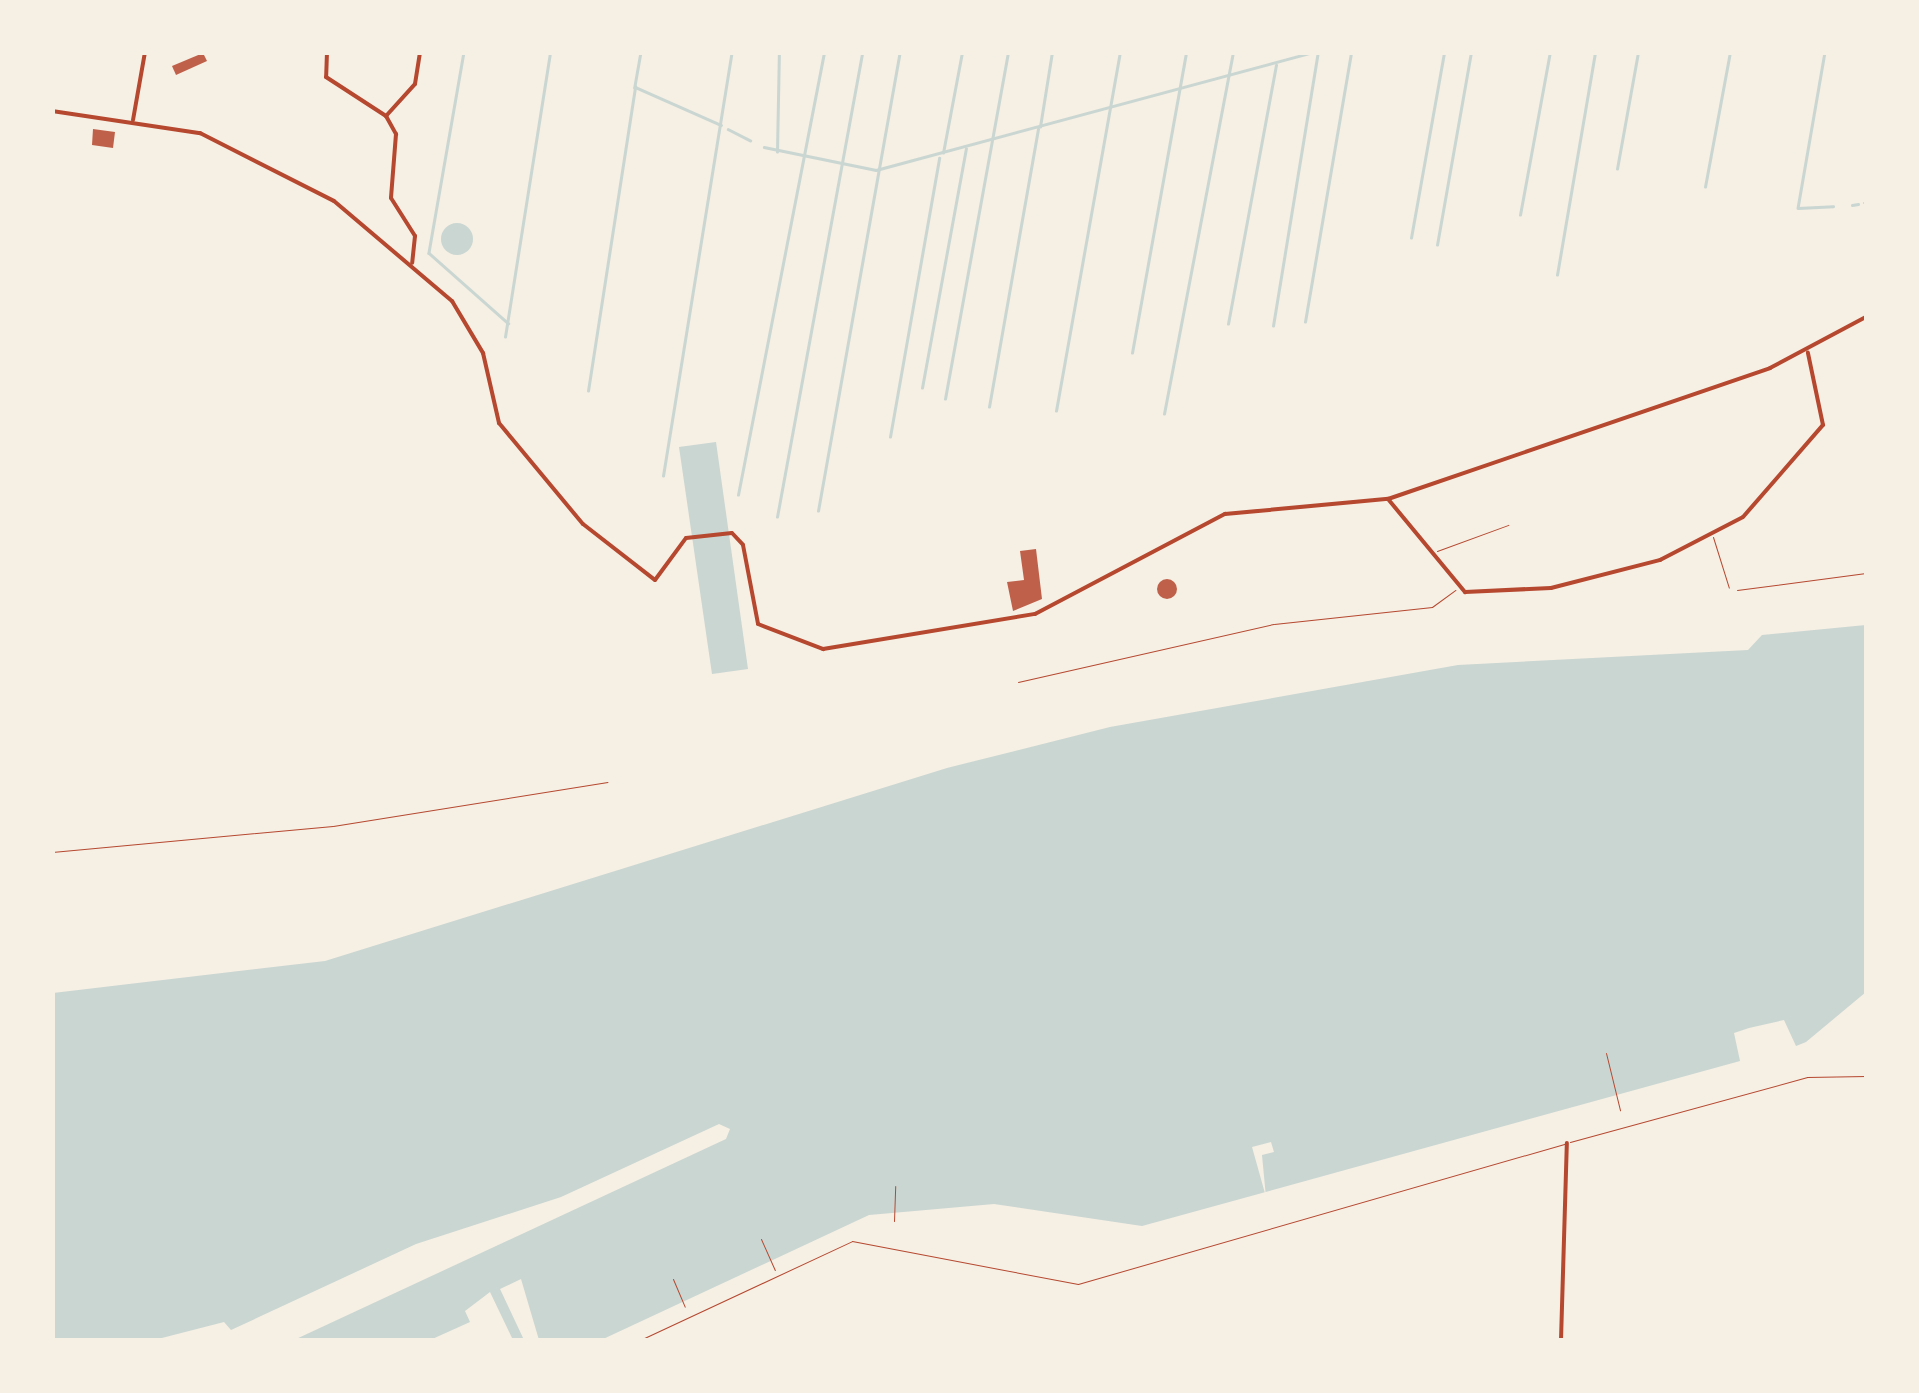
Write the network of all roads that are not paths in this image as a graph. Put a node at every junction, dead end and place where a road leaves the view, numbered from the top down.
1 (146, 52) edge
2 (326, 52) edge
3 (420, 52) edge
4 (52, 111) edge
5 (386, 116) junction
6 (132, 120) junction
7 (412, 263) junction
8 (1866, 317) edge
9 (1808, 353) junction
10 (1388, 499) junction
11 (1508, 525) dead end
12 (1712, 534) junction
13 (1428, 558) junction
14 (1728, 588) road end
15 (1866, 1076) edge
16 (1567, 1143) junction
17 (640, 1340) edge
18 (1561, 1340) edge

1 - 6 street
2 - 5 street
3 - 5 street
4 - 6 street
5 - 7 street
6 - 7 street
7 - 10 street
8 - 9 street
9 - 10 street
9 - 12 street
10 - 13 street
11 - 13 lane
12 - 13 street
12 - 14 lane
15 - 16 lane
16 - 17 lane
16 - 18 street

